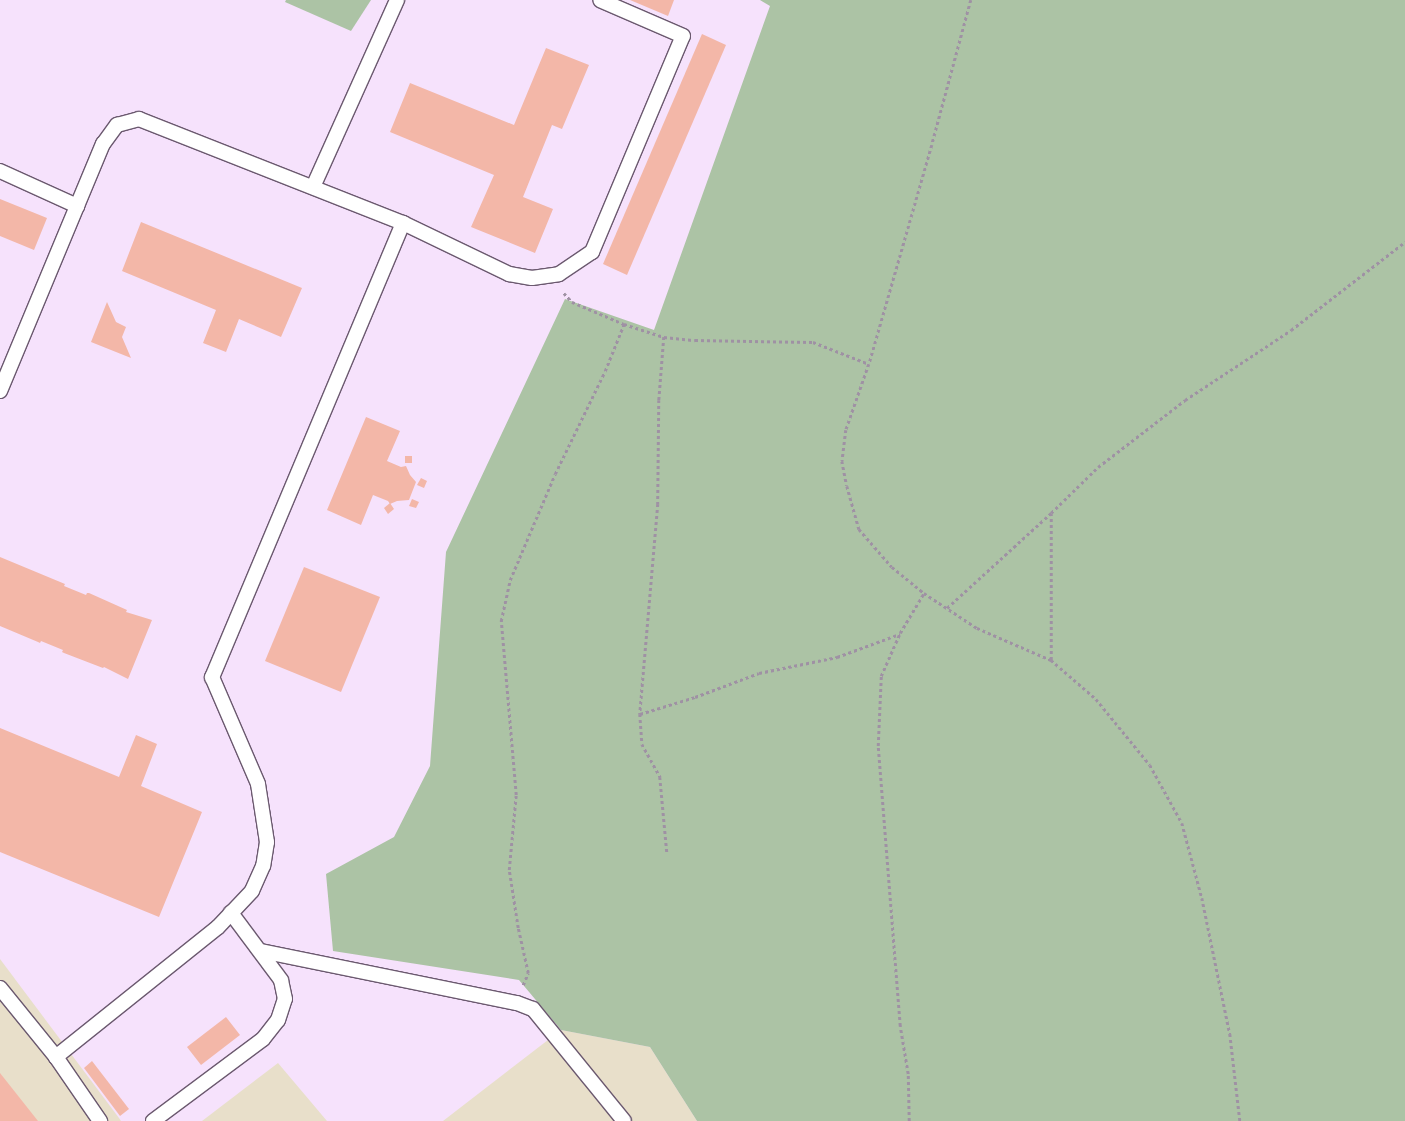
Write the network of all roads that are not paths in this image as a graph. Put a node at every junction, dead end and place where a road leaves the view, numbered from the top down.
1 (397, 0) edge
2 (600, 0) edge
3 (0, 171) edge
4 (313, 187) junction
5 (77, 206) junction
6 (404, 223) junction
7 (0, 391) edge
8 (231, 913) junction
9 (261, 951) junction
10 (0, 988) edge
11 (56, 1056) junction
12 (100, 1121) edge
13 (153, 1121) edge
14 (624, 1121) edge

1 - 4 lane
2 - 6 lane
3 - 5 lane
4 - 5 lane
4 - 6 lane
5 - 7 lane
6 - 8 lane
8 - 9 lane
8 - 11 lane
9 - 13 lane
9 - 14 lane
10 - 11 lane
11 - 12 lane

